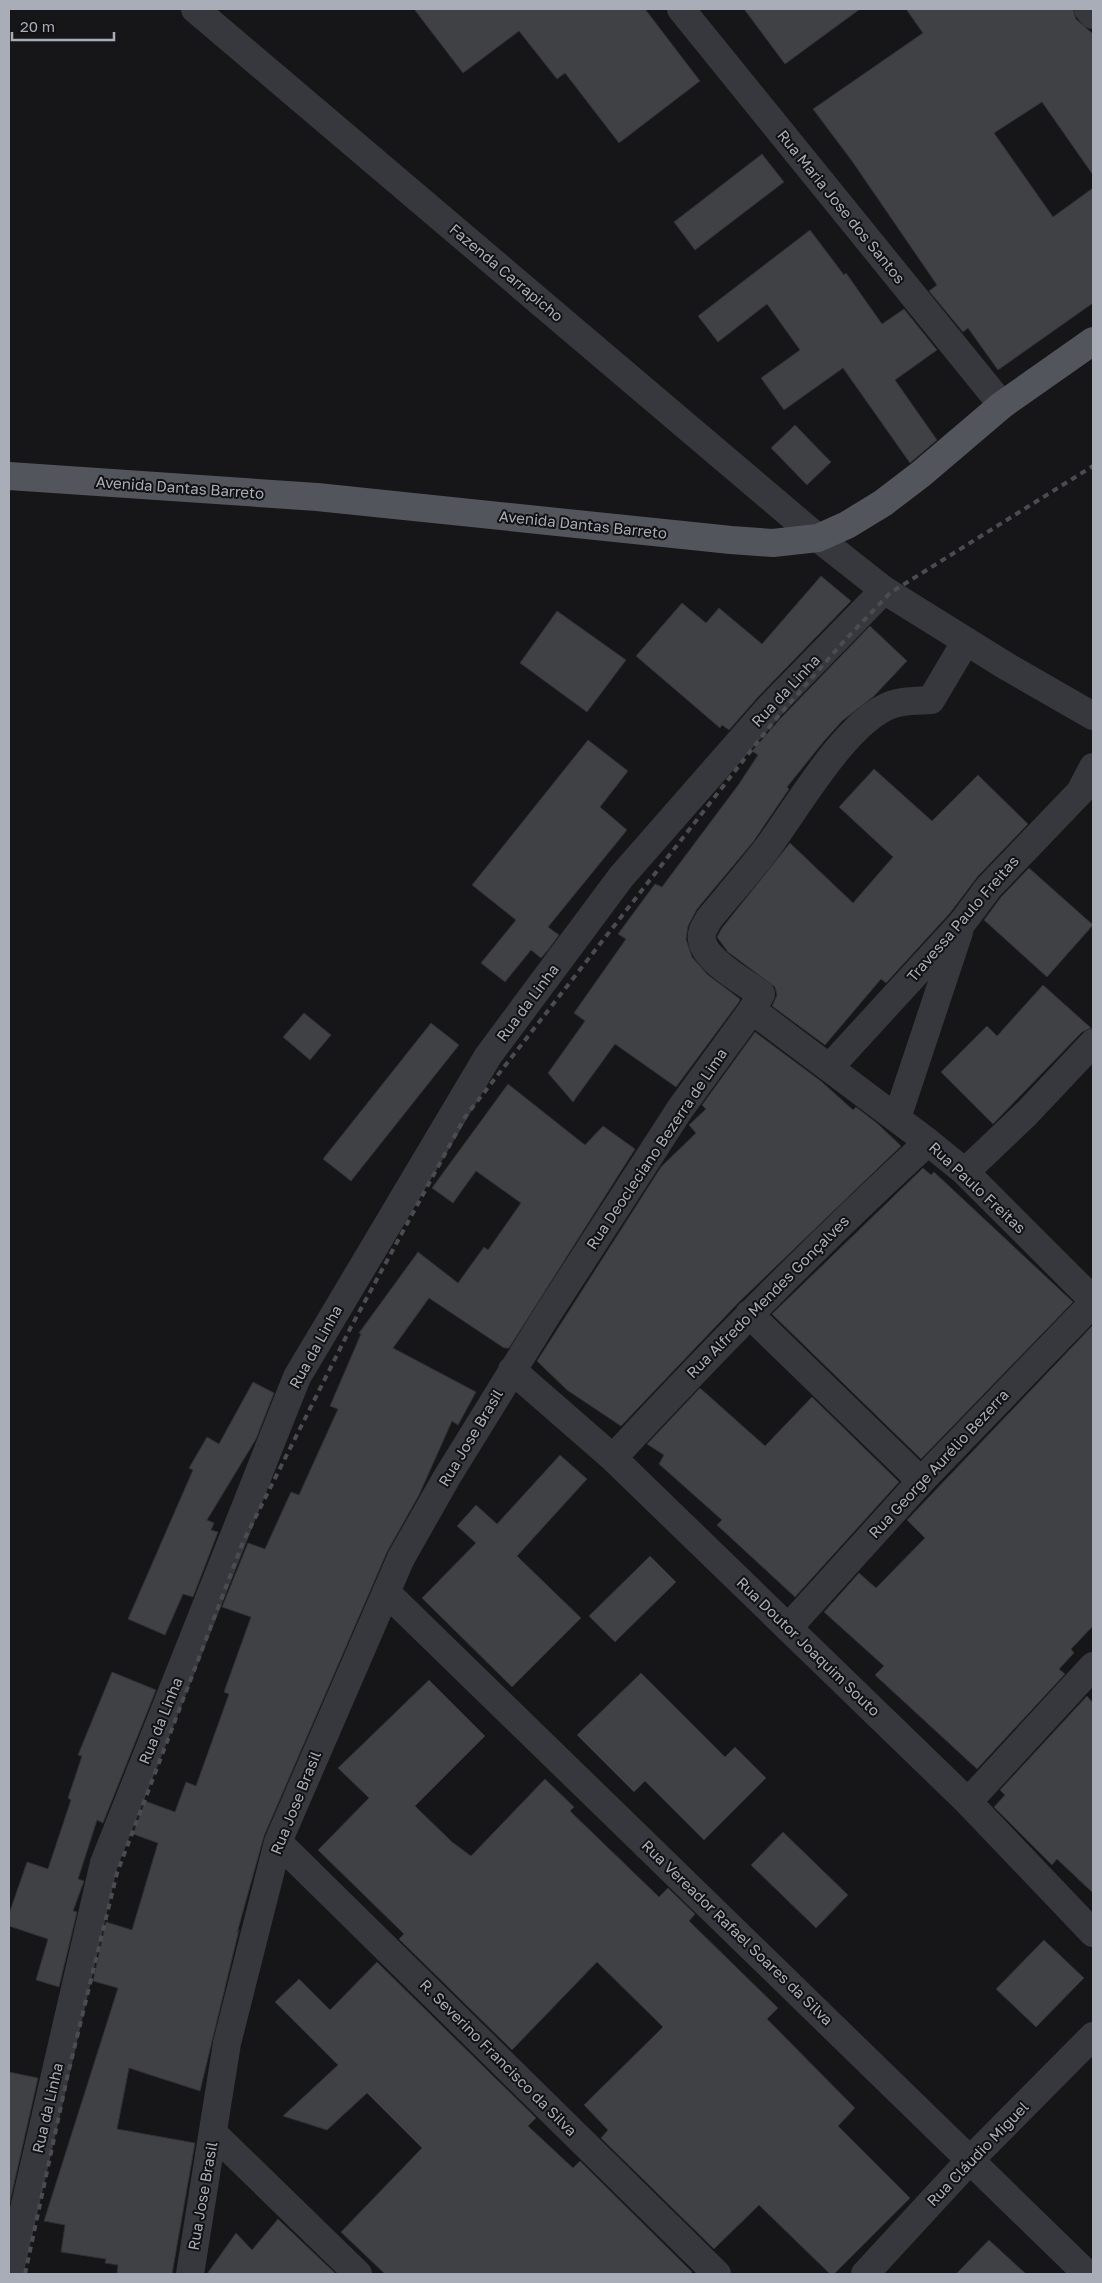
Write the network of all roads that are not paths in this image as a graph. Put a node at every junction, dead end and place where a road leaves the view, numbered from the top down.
1 (195, 9) edge
2 (681, 9) edge
3 (1088, 9) edge
4 (1093, 15) edge
5 (1093, 340) edge
6 (1002, 405) junction
7 (9, 476) edge
8 (818, 538) junction
9 (884, 590) junction
10 (966, 642) junction
11 (1093, 716) edge
12 (1093, 768) edge
13 (962, 923) junction
14 (752, 1010) junction
15 (1093, 1043) edge
16 (829, 1068) junction
17 (897, 1118) junction
18 (928, 1142) junction
19 (965, 1172) junction
20 (1093, 1302) edge
21 (749, 1314) junction
22 (512, 1370) junction
23 (612, 1458) junction
24 (921, 1480) junction
25 (387, 1593) junction
26 (788, 1628) junction
27 (1093, 1666) edge
28 (968, 1802) junction
29 (278, 1842) junction
30 (1093, 1933) edge
31 (1093, 2036) edge
32 (214, 2134) junction
33 (970, 2160) junction
34 (9, 2274) edge
35 (190, 2274) edge
36 (358, 2274) edge
37 (717, 2274) edge
38 (865, 2274) edge
39 (1086, 2274) edge

1 - 8 street, Fazenda Carrapicho
2 - 6 street, Rua Maria Jose dos Santos
3 - 4 street
5 - 6 main road, Avenida Dantas Barreto
6 - 8 main road, Avenida Dantas Barreto
7 - 8 main road, Avenida Dantas Barreto
8 - 9 street, Fazenda Carrapicho
9 - 10 street, Fazenda Carrapicho
9 - 34 street, Rua da Linha
10 - 11 street, Fazenda Carrapicho
10 - 14 street
12 - 13 street, Travessa Paulo Freitas
13 - 16 street, Travessa Paulo Freitas
13 - 17 street
14 - 16 street
14 - 22 street, Rua Deocleciano Bezerra de Lima
15 - 19 street
16 - 17 street, Rua Paulo Freitas
17 - 18 street, Rua Paulo Freitas
18 - 19 street, Rua Paulo Freitas
18 - 21 street, Rua Alfredo Mendes Gonçalves
19 - 20 street, Rua Paulo Freitas
20 - 24 street, Rua George Aurélio Bezerra
21 - 23 street, Rua Alfredo Mendes Gonçalves
21 - 24 street
22 - 23 street, Rua Doutor Joaquim Souto
22 - 25 street, Rua Jose Brasil
23 - 26 street, Rua Doutor Joaquim Souto
24 - 26 street, Rua George Aurélio Bezerra
25 - 29 street, Rua Jose Brasil
25 - 33 street, Rua Vereador Rafael Soares da Silva
26 - 28 street, Rua Doutor Joaquim Souto
27 - 28 street
28 - 30 street, Rua Doutor Joaquim Souto
29 - 32 street, Rua Jose Brasil
29 - 37 street, R. Severino Francisco da Silva
31 - 33 street, Rua Cláudio Miguel
32 - 35 street, Rua Jose Brasil
32 - 36 street
33 - 38 street, Rua Cláudio Miguel
33 - 39 street, Rua Vereador Rafael Soares da Silva

